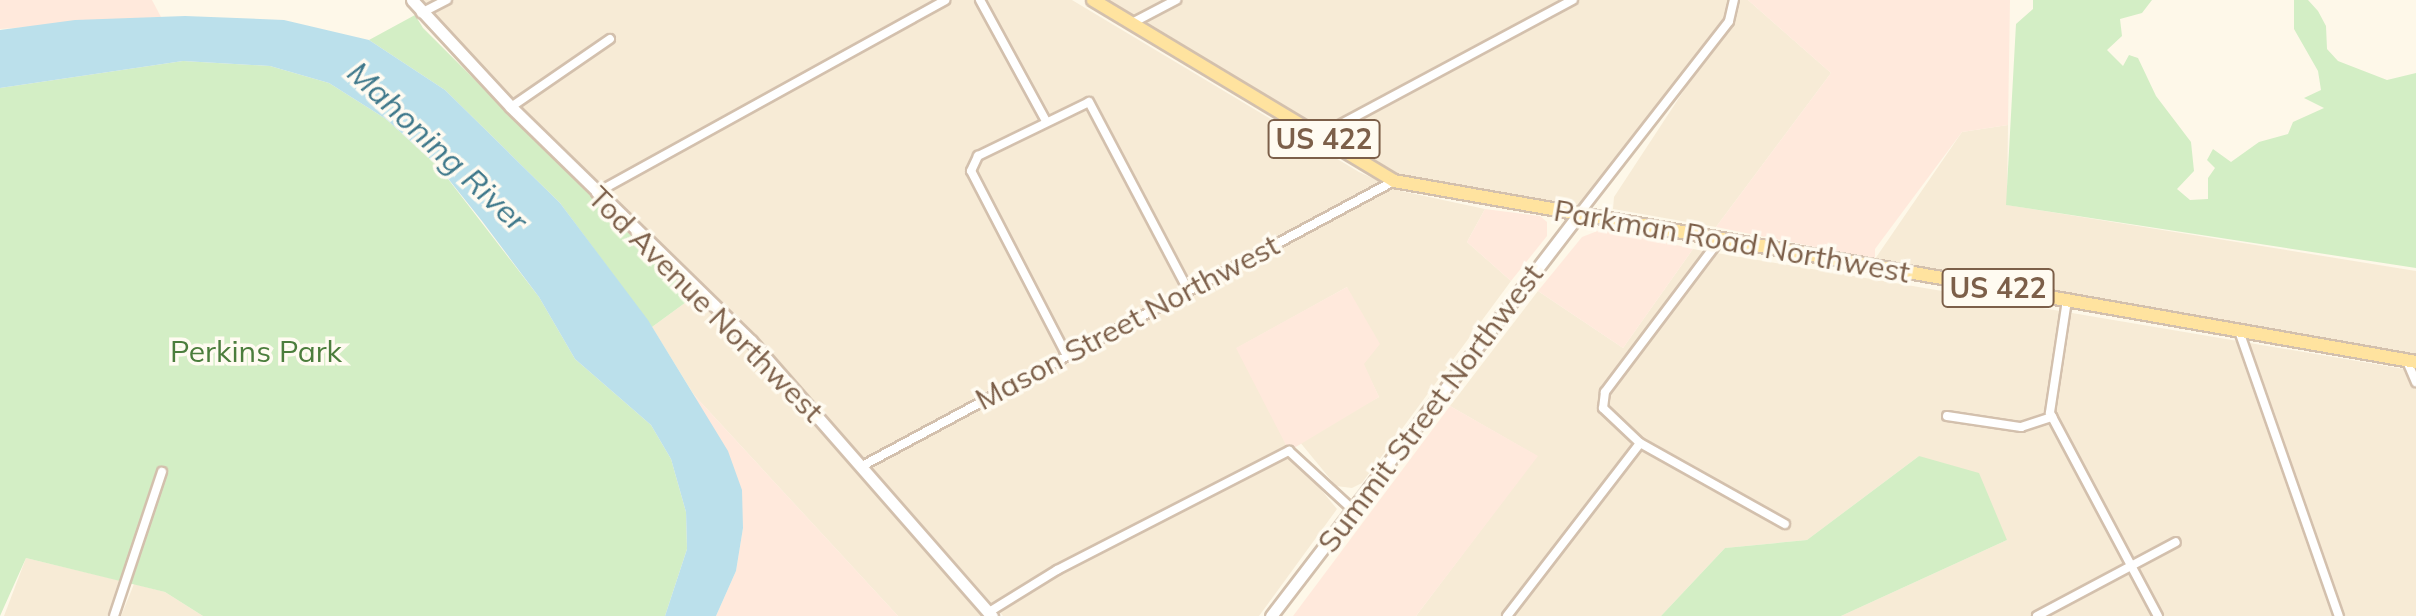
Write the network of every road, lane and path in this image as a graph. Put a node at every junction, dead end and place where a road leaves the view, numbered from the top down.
1 (412, 0) edge
2 (447, 0) edge
3 (945, 0) edge
4 (980, 0) edge
5 (1093, 0) edge
6 (1176, 0) edge
7 (1573, 0) edge
8 (1560, 3) edge
9 (1734, 5) edge
10 (421, 13) junction
11 (1132, 23) junction
12 (610, 39) dead end
13 (511, 107) junction
14 (1046, 121) junction
15 (1319, 136) junction
16 (1394, 181) junction
17 (596, 193) junction
18 (1579, 214) junction
19 (1721, 238) junction
20 (1188, 290) junction
21 (2067, 300) junction
22 (2239, 331) junction
23 (1066, 354) junction
24 (2412, 361) edge
25 (2416, 382) edge
26 (1947, 416) dead end
27 (2052, 417) junction
28 (1640, 443) junction
29 (862, 466) junction
30 (162, 472) dead end
31 (1352, 509) junction
32 (1785, 524) dead end
33 (2176, 542) dead end
34 (2131, 567) junction
35 (990, 614) edge
36 (1511, 615) edge
37 (114, 616) edge
38 (1271, 616) edge
39 (2037, 616) edge
40 (2158, 616) edge
41 (2339, 616) edge

1 - 10 main road, Tod Avenue Northwest
2 - 10 street
3 - 17 street
4 - 14 street
5 - 11 main road, Parkman Road Northwest / US 422
6 - 11 street
7 - 8 street
8 - 15 street
9 - 18 street, Summit Street Northwest
10 - 13 main road, Tod Avenue Northwest
11 - 15 main road, Parkman Road Northwest / US 422
12 - 13 street
13 - 17 main road, Tod Avenue Northwest
14 - 20 street
14 - 23 street
15 - 16 main road, Parkman Road Northwest / US 422
16 - 18 main road, Parkman Road Northwest / US 422
16 - 20 street, Mason Street Northwest
17 - 29 main road, Tod Avenue Northwest
18 - 19 main road, Parkman Road Northwest / US 422
18 - 31 main road, Summit Street Northwest
19 - 21 main road, Parkman Road Northwest / US 422
19 - 28 street
20 - 23 street, Mason Street Northwest
21 - 22 main road, Parkman Road Northwest / US 422
21 - 27 street
22 - 24 main road, Parkman Road Northwest / US 422
22 - 41 street
23 - 29 street, Mason Street Northwest
24 - 25 street
26 - 27 street
27 - 34 street
28 - 32 street
28 - 36 street
29 - 35 main road, Tod Avenue Northwest
30 - 37 street
31 - 35 street
31 - 38 main road, Summit Street Northwest
33 - 34 street
34 - 39 street
34 - 40 street

